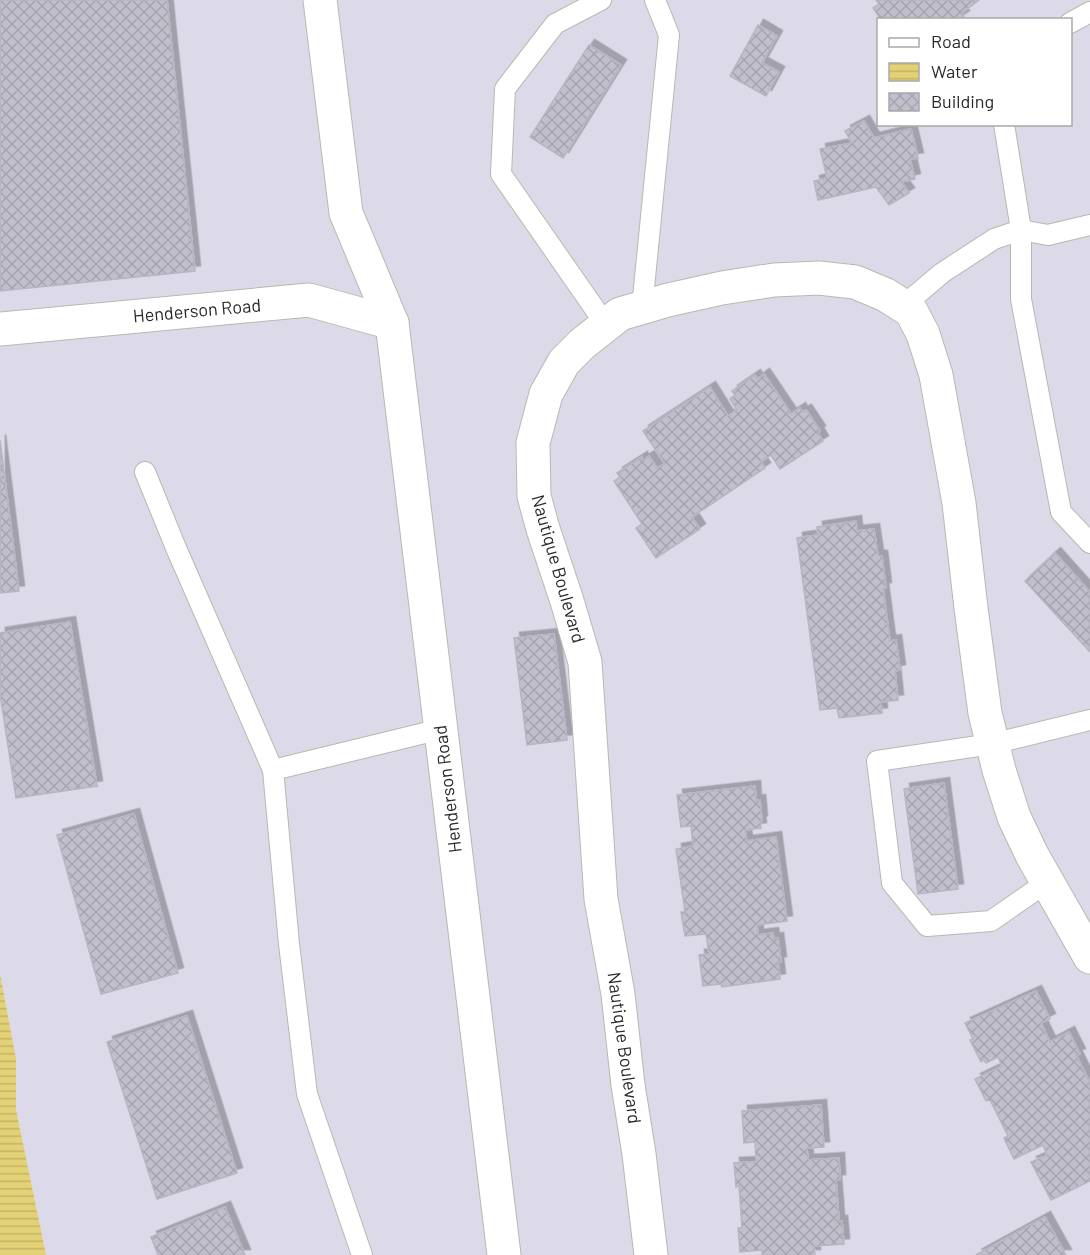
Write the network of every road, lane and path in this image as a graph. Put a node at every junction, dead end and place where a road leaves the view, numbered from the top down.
1 (320, 0) edge
2 (601, 0) edge
3 (656, 0) edge
4 (1090, 12) edge
5 (1072, 22) edge
6 (1004, 126) edge
7 (1090, 225) edge
8 (1021, 230) junction
9 (903, 306) junction
10 (642, 308) junction
11 (392, 323) junction
12 (606, 325) junction
13 (0, 329) edge
14 (145, 472) dead end
15 (1090, 543) edge
16 (1090, 720) edge
17 (441, 729) junction
18 (992, 744) junction
19 (273, 770) junction
20 (1047, 882) junction
21 (1090, 957) edge
22 (362, 1255) edge
23 (504, 1255) edge
24 (651, 1255) edge

1 - 11 street, Henderson Road
2 - 12 lane
3 - 10 lane
4 - 5 lane
6 - 8 lane
7 - 8 lane
8 - 9 lane
8 - 15 lane
9 - 10 street, Nautique Boulevard
9 - 18 street, Nautique Boulevard
10 - 12 street, Nautique Boulevard
11 - 13 street, Henderson Road
11 - 17 street, Henderson Road
12 - 24 street, Nautique Boulevard
14 - 19 lane
16 - 18 lane
17 - 19 lane
17 - 23 street, Henderson Road
18 - 20 street, Nautique Boulevard
18 - 20 lane
19 - 22 lane
20 - 21 street, Nautique Boulevard

